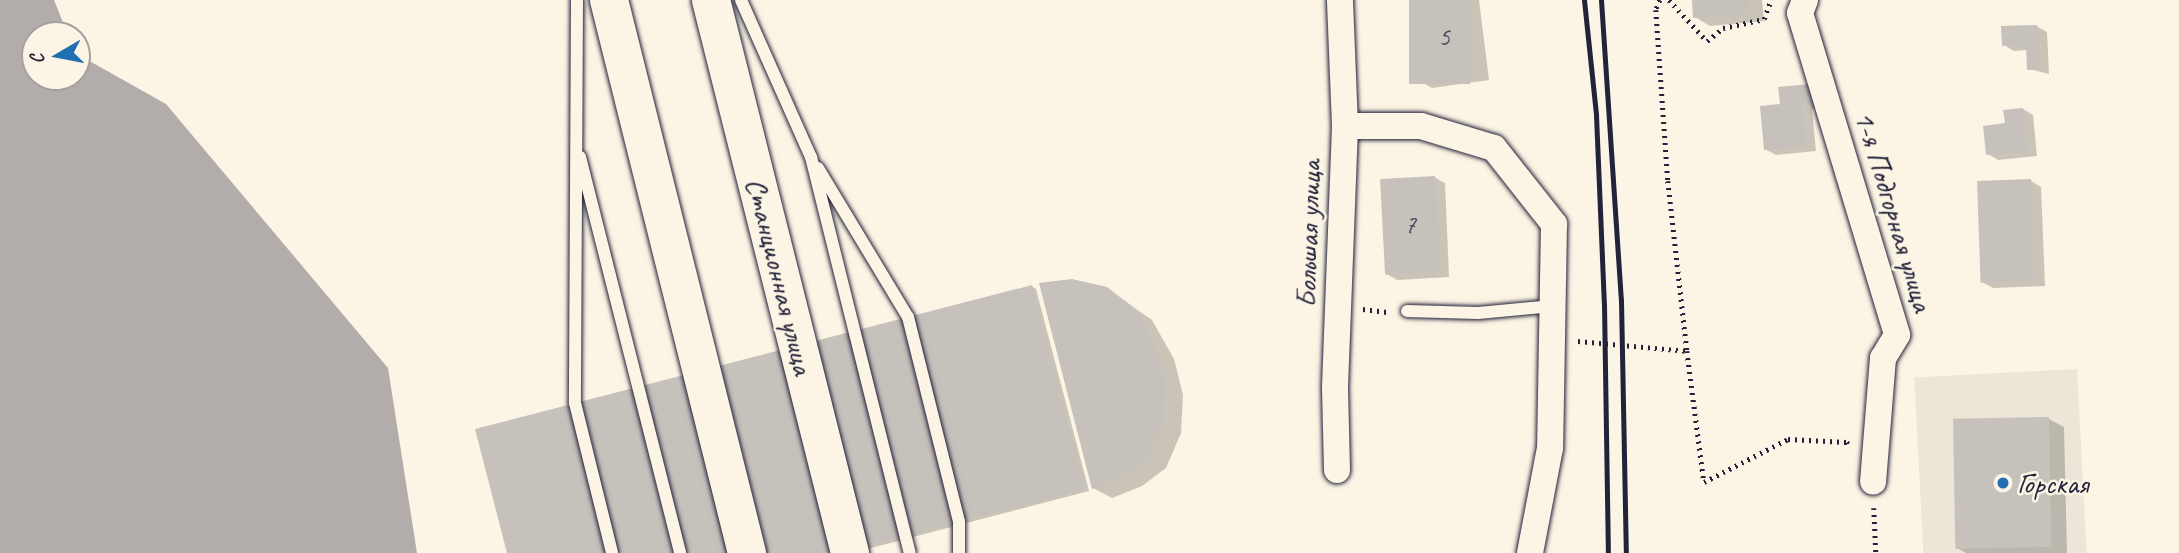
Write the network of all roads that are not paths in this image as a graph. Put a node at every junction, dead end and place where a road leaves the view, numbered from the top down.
1 (577, 0) edge
2 (609, 0) edge
3 (711, 0) edge
4 (741, 0) edge
5 (1340, 0) edge
6 (1805, 0) edge
7 (1345, 126) junction
8 (576, 139) junction
9 (811, 157) junction
10 (1553, 306) junction
11 (1407, 311) dead end
12 (1337, 470) dead end
13 (1873, 482) road end
14 (612, 553) edge
15 (680, 553) edge
16 (747, 553) edge
17 (850, 553) edge
18 (910, 553) edge
19 (959, 553) edge
20 (1530, 553) edge

1 - 8 lane
2 - 16 main road
3 - 17 main road, Станционная улица
4 - 9 lane
5 - 7 street, Большая улица
6 - 13 street, 1-я Подгорная улица
7 - 10 street
7 - 12 street, Большая улица
8 - 14 lane
8 - 15 lane
9 - 18 lane
9 - 19 lane
10 - 11 lane
10 - 20 street

